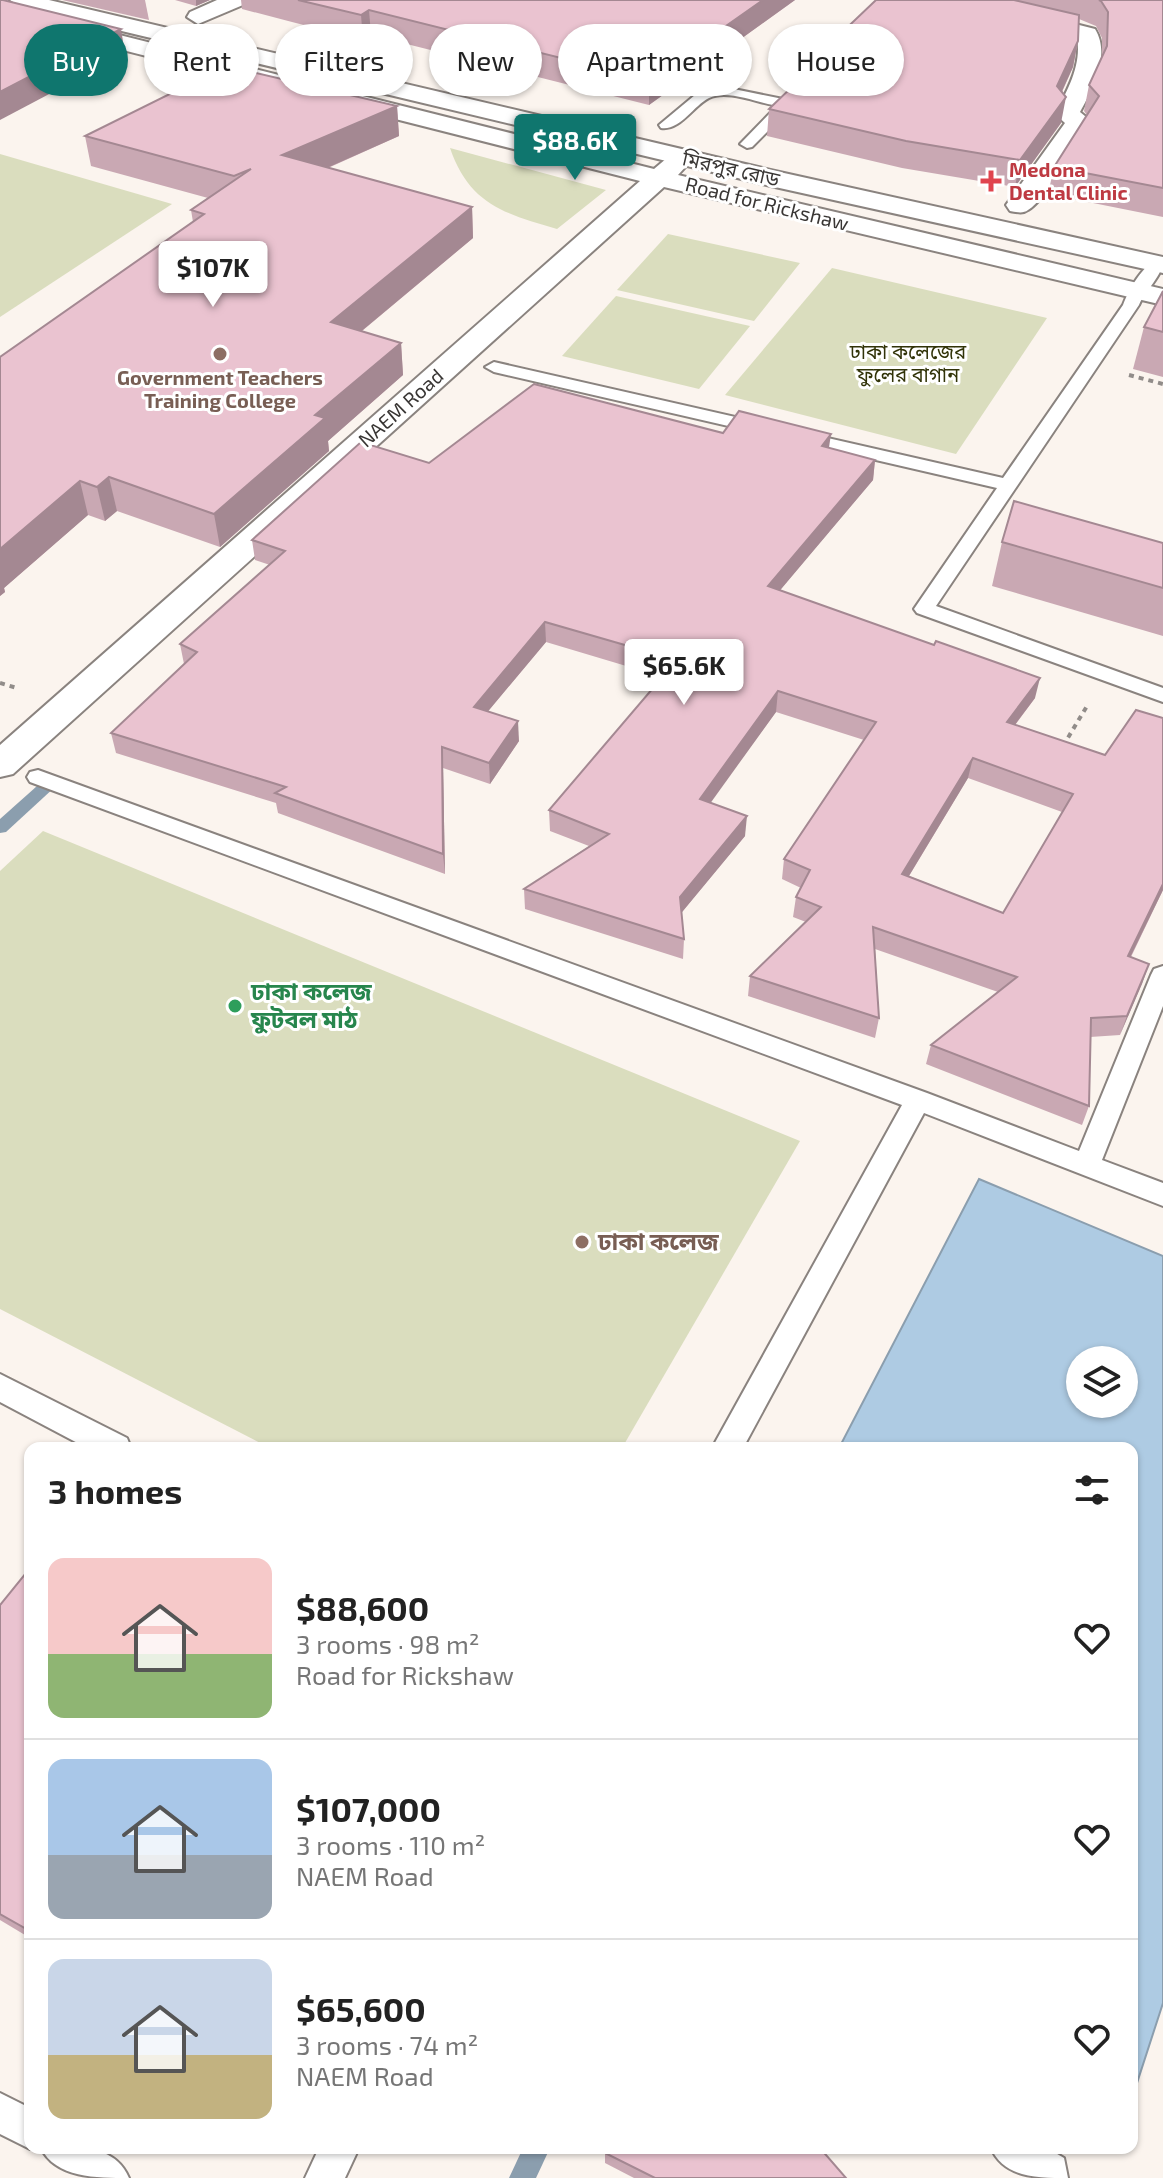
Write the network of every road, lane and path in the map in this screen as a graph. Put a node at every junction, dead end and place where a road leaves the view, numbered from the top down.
1 (21, 0) edge
2 (123, 0) edge
3 (235, 0) edge
4 (0, 12) edge
5 (1000, 13) edge
6 (198, 17) junction
7 (228, 24) edge
8 (641, 119) dead end
9 (666, 125) junction
10 (706, 134) junction
11 (747, 144) junction
12 (777, 151) edge
13 (684, 157) junction
14 (659, 178) junction
15 (988, 198) dead end
16 (1019, 205) junction
17 (1047, 211) dead end
18 (1161, 265) edge
19 (1136, 291) junction
20 (1163, 297) edge
21 (494, 367) dead end
22 (1008, 485) junction
23 (1106, 674) junction
24 (1163, 695) edge
25 (1062, 748) edge
26 (0, 765) edge
27 (38, 777) dead end
28 (1163, 975) edge
29 (918, 1100) junction
30 (1087, 1165) junction
31 (1163, 1195) edge
32 (0, 1387) edge
33 (105, 1442) edge
34 (730, 1442) edge
35 (0, 2112) edge
36 (24, 2126) edge
37 (70, 2154) edge
38 (337, 2154) edge
39 (1020, 2154) edge
40 (110, 2178) edge
41 (324, 2178) edge
42 (1049, 2178) edge

1 - 13 main road, মিরপুর রোড
2 - 6 main road
3 - 6 main road
4 - 14 main road, Road for Rickshaw
5 - 16 main road
6 - 7 main road
8 - 9 main road, মিরপুর রোড
9 - 10 main road, মিরপুর রোড
9 - 11 lane
10 - 11 main road, মিরপুর রোড
10 - 13 main road, NAEM Road
11 - 12 main road, মিরপুর রোড
13 - 14 main road, NAEM Road
13 - 18 main road, মিরপুর রোড
14 - 19 main road, Road for Rickshaw
14 - 26 main road, NAEM Road
15 - 16 main road
16 - 17 main road
18 - 19 lane
19 - 20 main road, Road for Rickshaw
19 - 22 lane
21 - 22 lane
22 - 23 lane
23 - 24 lane
23 - 25 path
27 - 29 lane
28 - 30 lane
29 - 30 lane
29 - 34 lane
30 - 31 lane
32 - 33 lane
35 - 36 lane
37 - 40 lane
38 - 41 lane
39 - 42 lane

